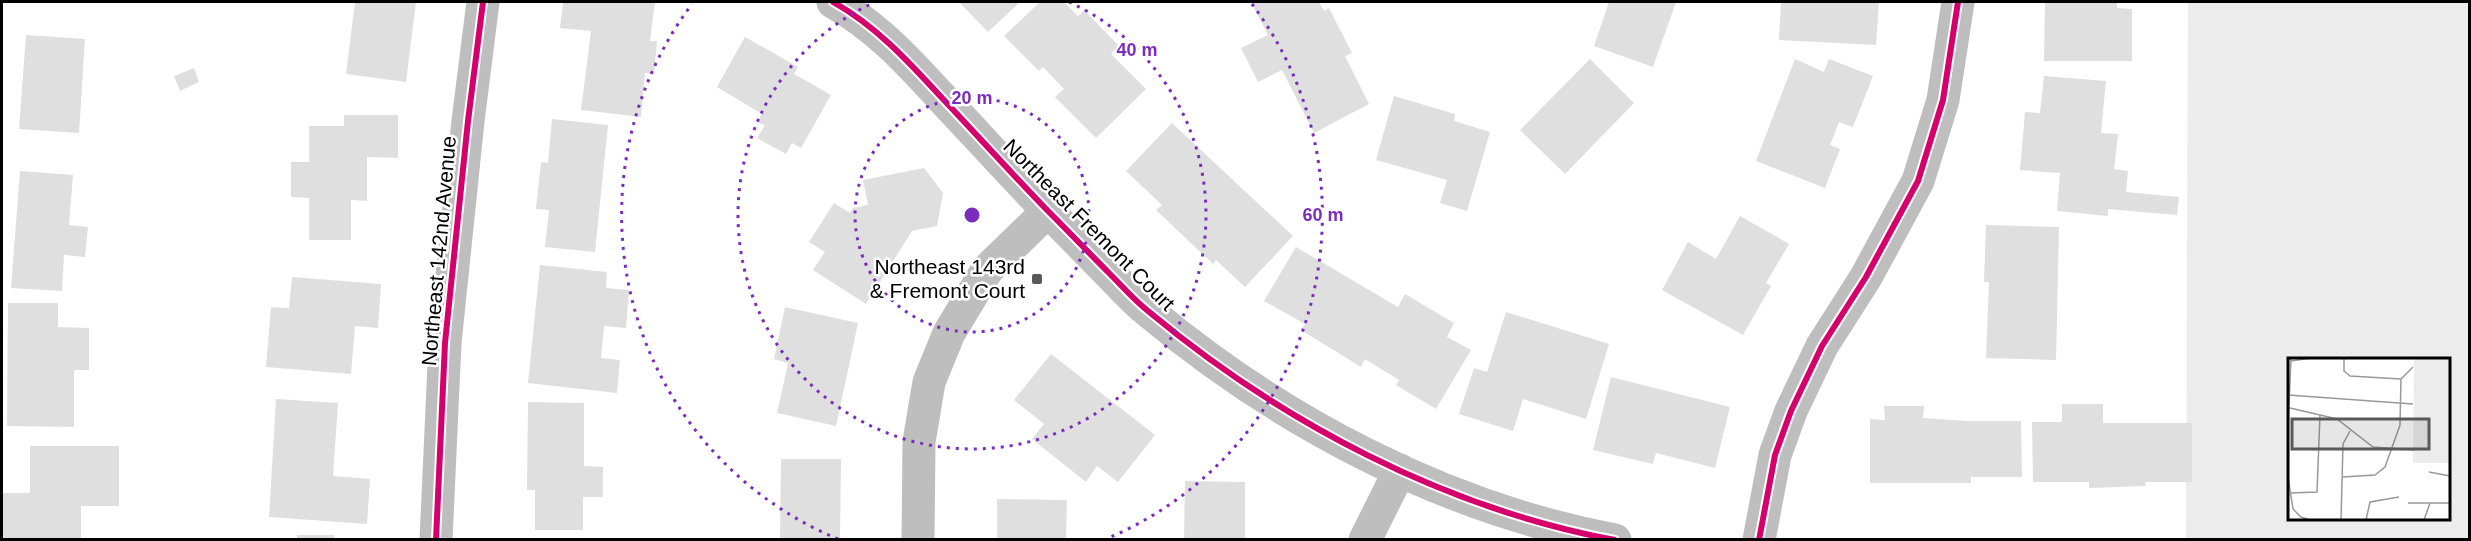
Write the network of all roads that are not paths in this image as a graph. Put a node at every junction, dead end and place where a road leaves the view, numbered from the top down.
1 (483, 2) edge
2 (833, 2) edge
3 (1958, 2) edge
4 (1048, 211) junction
5 (1400, 470) junction
6 (436, 540) edge
7 (918, 540) edge
8 (1365, 540) edge
9 (1615, 540) edge
10 (1759, 540) edge

1 - 6 street, Northeast 142nd Avenue
2 - 4 street, Northeast Fremont Court
3 - 10 street
4 - 5 street, Northeast Fremont Court
4 - 7 street
5 - 8 street
5 - 9 street, Northeast Fremont Court

